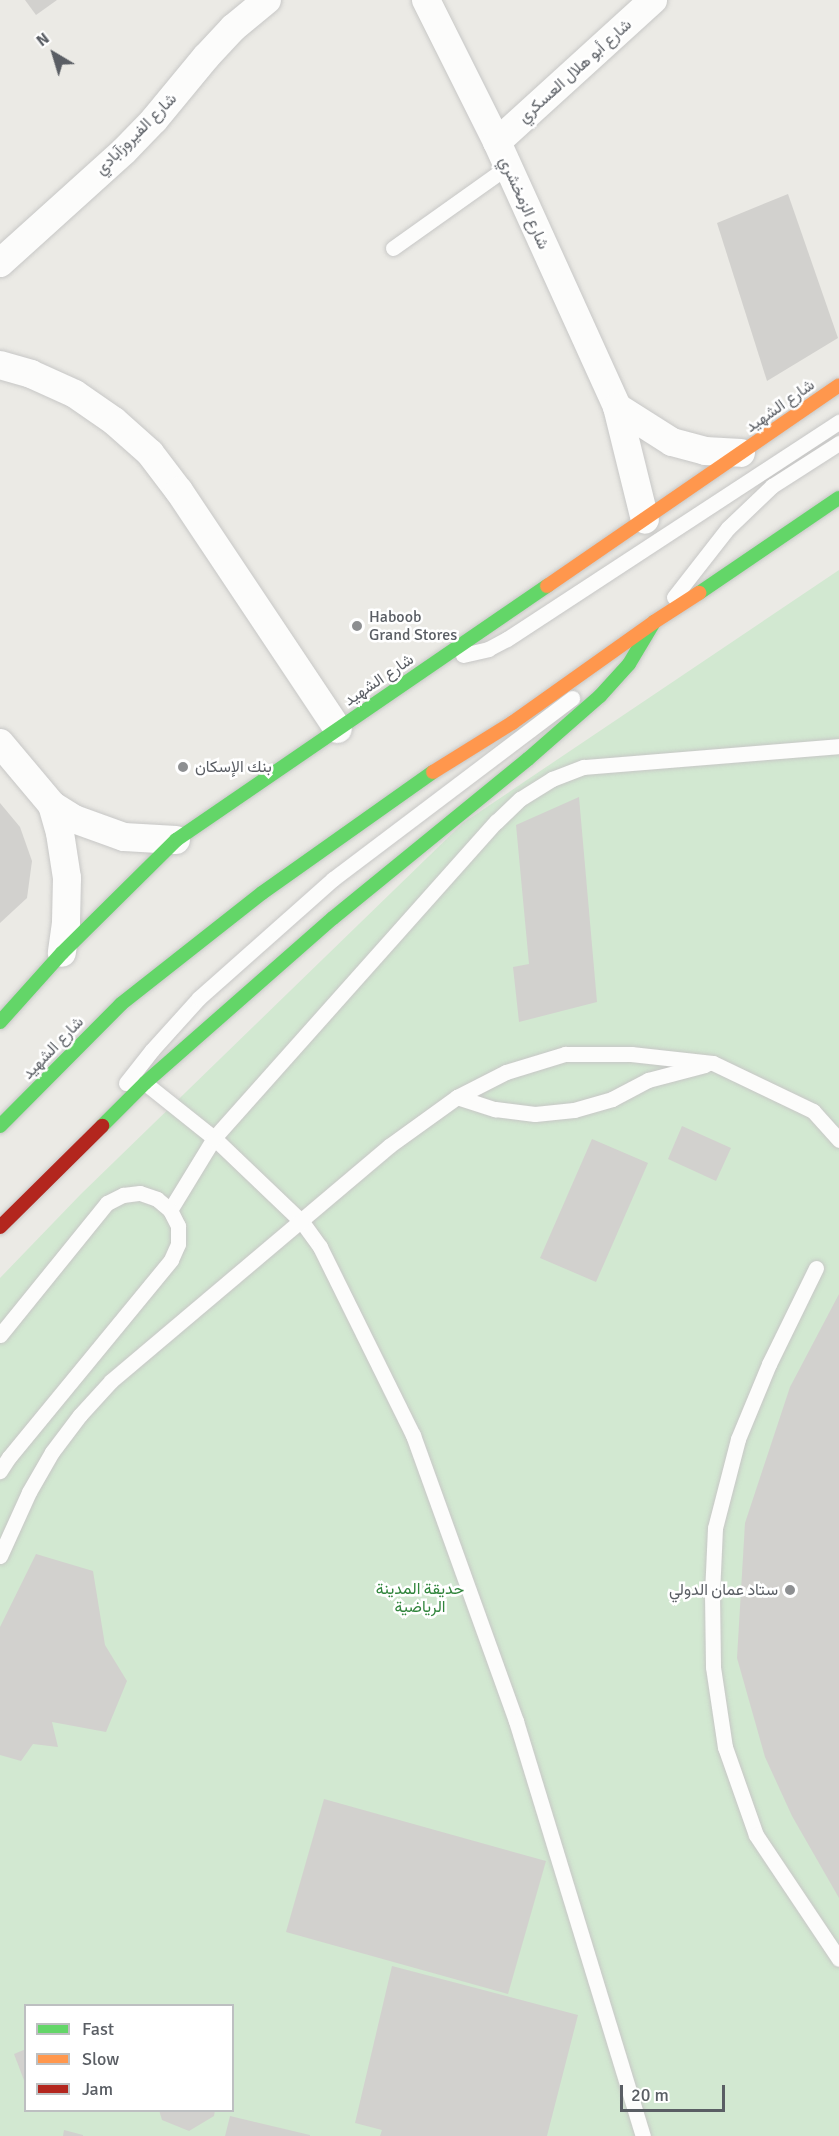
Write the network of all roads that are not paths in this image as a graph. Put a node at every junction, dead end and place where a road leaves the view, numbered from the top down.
1 (267, 0) edge
2 (426, 0) edge
3 (641, 4) edge
4 (502, 155) junction
5 (393, 248) dead end
6 (0, 263) edge
7 (0, 365) edge
8 (839, 385) edge
9 (617, 408) junction
10 (839, 422) edge
11 (839, 443) edge
12 (741, 453) junction
13 (839, 498) edge
14 (645, 520) junction
15 (654, 622) junction
16 (439, 660) junction
17 (338, 729) junction
18 (0, 743) edge
19 (839, 746) edge
20 (52, 805) junction
21 (176, 840) junction
22 (62, 953) junction
23 (0, 1022) edge
24 (713, 1063) junction
25 (145, 1083) junction
26 (458, 1097) junction
27 (2, 1125) edge
28 (214, 1138) junction
29 (839, 1140) edge
30 (83, 1144) junction
31 (170, 1210) junction
32 (302, 1222) junction
33 (0, 1227) edge
34 (816, 1268) dead end
35 (0, 1335) edge
36 (4, 1454) edge
37 (0, 1471) edge
38 (0, 1556) edge
39 (839, 1959) edge
40 (643, 2136) edge

1 - 6 street, شارع الفيروزآبادي
2 - 4 street, شارع الزمخشري
3 - 4 street, شارع أبو هلال العسكري
4 - 5 lane
4 - 9 street, شارع الزمخشري
7 - 17 street
8 - 12 main road, شارع الشهيد
9 - 12 street
9 - 14 street, شارع الزمخشري
10 - 16 lane
11 - 15 lane
12 - 14 main road, شارع الشهيد
13 - 15 main road, شارع الشهيد
14 - 16 main road, شارع الشهيد
15 - 25 main road
15 - 27 main road, شارع الشهيد
15 - 30 lane
16 - 17 main road, شارع الشهيد
17 - 21 main road, شارع الشهيد
18 - 20 street
19 - 28 lane
20 - 21 street
20 - 22 street
21 - 22 main road, شارع الشهيد
22 - 23 main road, شارع الشهيد
24 - 26 lane
24 - 26 lane
24 - 29 lane
25 - 28 lane
25 - 30 main road
26 - 32 lane
28 - 31 lane
28 - 32 lane
30 - 33 main road
31 - 35 lane
31 - 36 lane
32 - 38 lane
32 - 40 lane
34 - 39 lane
36 - 37 lane

